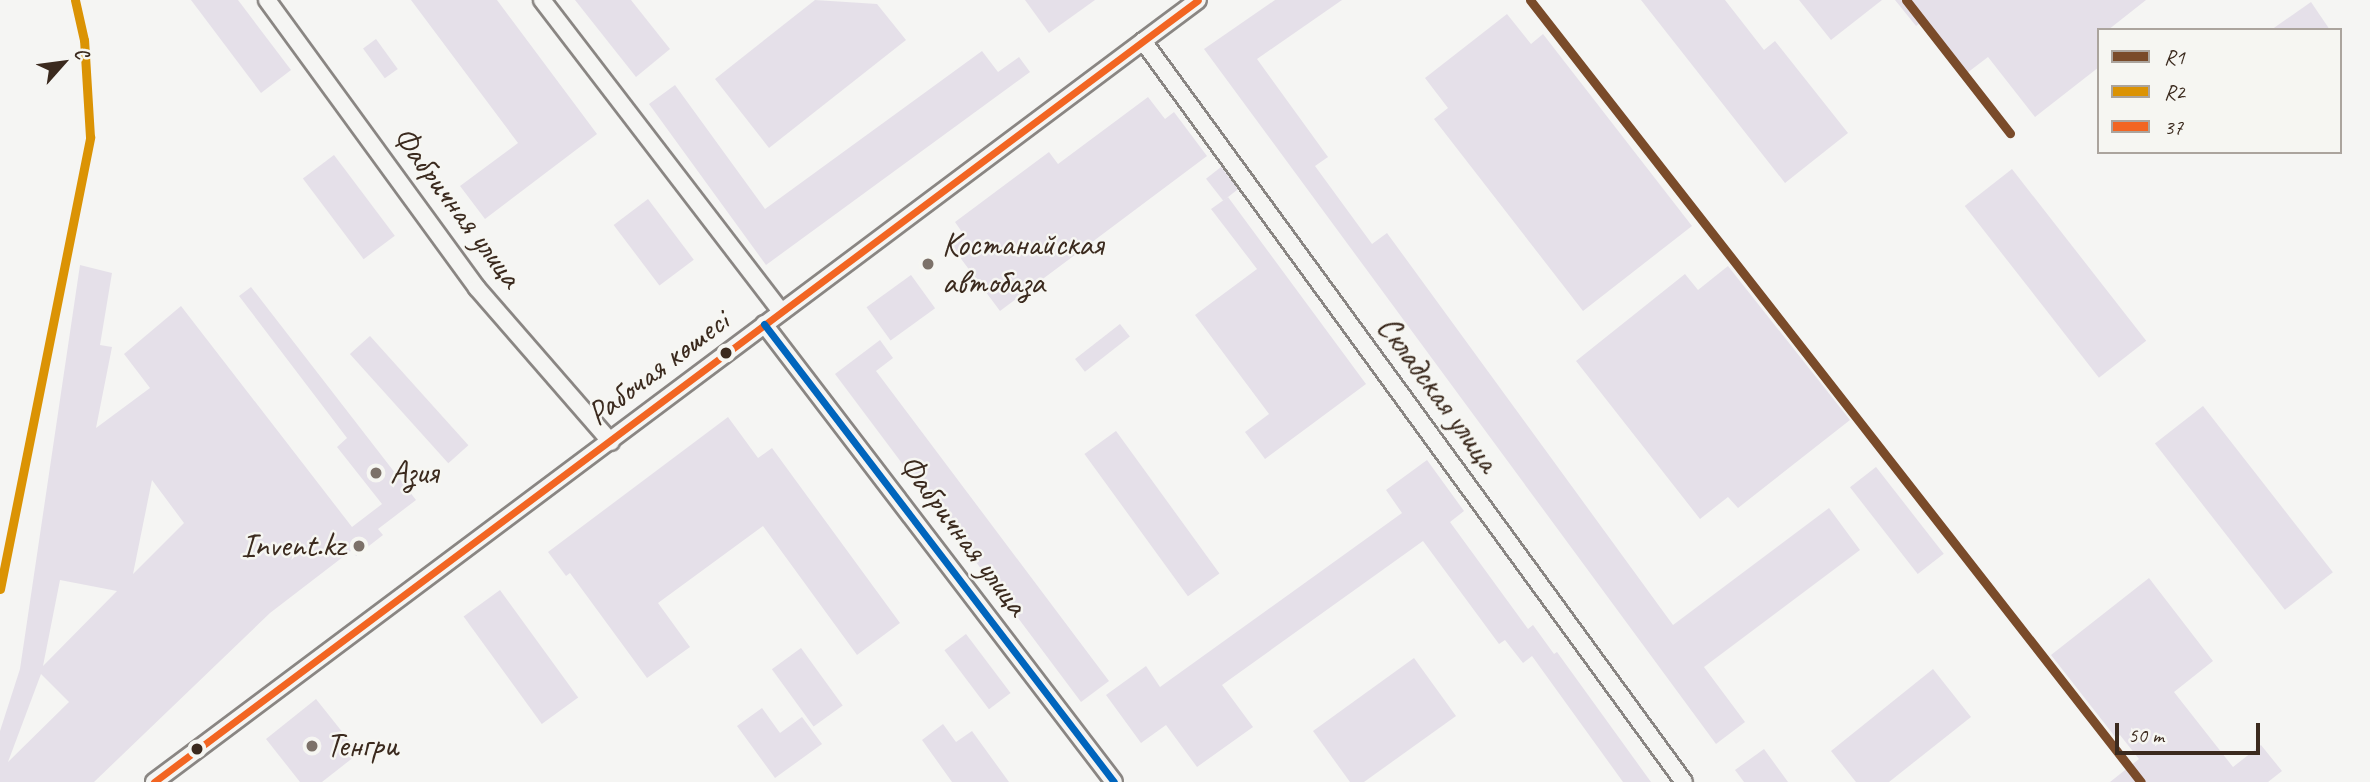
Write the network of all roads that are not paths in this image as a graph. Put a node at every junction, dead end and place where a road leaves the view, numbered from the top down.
1 (267, 0) edge
2 (542, 0) edge
3 (1198, 0) edge
4 (1143, 41) junction
5 (780, 312) junction
6 (764, 324) junction
7 (611, 442) junction
8 (155, 782) edge
9 (1114, 782) edge
10 (1684, 782) edge

1 - 7 street, Фабричная улица
2 - 5 street
3 - 4 street, Рабочая көшесі
4 - 5 street, Рабочая көшесі
4 - 10 street, Складская улица
5 - 6 street, Рабочая көшесі
6 - 7 street, Рабочая көшесі
6 - 9 street, Фабричная улица
7 - 8 street, Рабочая көшесі

